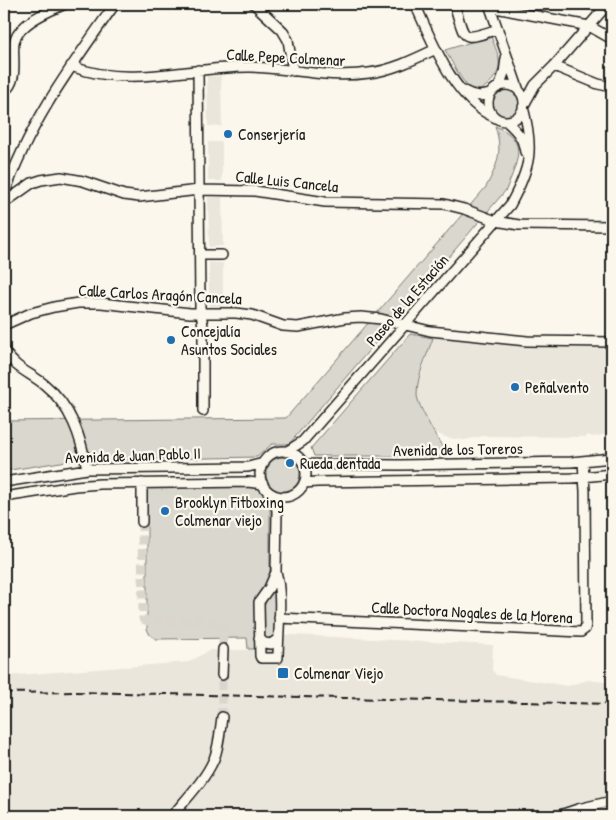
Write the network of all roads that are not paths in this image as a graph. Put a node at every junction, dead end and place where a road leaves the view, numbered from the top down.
1 (65, 4) edge
2 (115, 4) edge
3 (254, 4) edge
4 (414, 4) edge
5 (454, 4) edge
6 (608, 4) edge
7 (492, 5) edge
8 (55, 6) edge
9 (589, 26) junction
10 (498, 30) junction
11 (612, 39) edge
12 (436, 49) junction
13 (506, 54) junction
14 (71, 66) junction
15 (554, 66) junction
16 (198, 70) junction
17 (293, 71) junction
18 (535, 85) junction
19 (498, 87) junction
20 (612, 87) edge
21 (462, 90) junction
22 (4, 91) edge
23 (519, 91) junction
24 (490, 94) junction
25 (523, 106) junction
26 (494, 117) junction
27 (506, 121) junction
28 (525, 172) junction
29 (7, 186) junction
30 (199, 190) junction
31 (18, 192) junction
32 (4, 196) edge
33 (4, 203) edge
34 (496, 221) junction
35 (612, 226) edge
36 (200, 255) junction
37 (222, 255) dead end
38 (201, 313) junction
39 (4, 325) edge
40 (405, 325) junction
41 (612, 342) edge
42 (4, 351) edge
43 (202, 411) dead end
44 (303, 441) junction
45 (286, 452) junction
46 (612, 458) edge
47 (302, 462) junction
48 (583, 462) junction
49 (264, 463) junction
50 (87, 469) junction
51 (612, 474) edge
52 (585, 478) junction
53 (4, 482) edge
54 (142, 483) junction
55 (304, 483) junction
56 (263, 484) junction
57 (274, 495) junction
58 (4, 497) edge
59 (284, 497) junction
60 (277, 511) junction
61 (142, 522) tunnel mouth
62 (276, 572) junction
63 (279, 618) junction
64 (259, 638) junction
65 (278, 639) junction
66 (223, 649) tunnel mouth
67 (222, 675) tunnel mouth
68 (222, 717) tunnel mouth
69 (612, 801) edge
70 (612, 811) edge
71 (172, 816) edge
72 (557, 816) edge
73 (591, 816) edge

1 - 8 street
2 - 14 street
3 - 17 street
4 - 12 street
5 - 10 street
6 - 9 street
7 - 9 street
7 - 10 street
8 - 22 street
9 - 11 street
9 - 15 street
10 - 13 street
12 - 17 street, Calle Pepe Colmenar
12 - 21 street
13 - 19 street
13 - 23 street
14 - 16 street, Calle Pepe Colmenar
14 - 29 street
15 - 18 street
15 - 20 street
16 - 17 street, Calle Pepe Colmenar
16 - 30 street
18 - 23 street
18 - 25 street
19 - 23 street
19 - 24 street
21 - 24 street
21 - 26 street
23 - 25 street
24 - 26 street
25 - 27 street
25 - 28 street, Paseo de la Estación
26 - 27 street
27 - 28 street, Paseo de la Estación
28 - 34 street, Paseo de la Estación
29 - 31 street
29 - 32 street
30 - 31 street, Calle Luis Cancela
30 - 34 street, Calle Luis Cancela
30 - 36 street
31 - 33 street, Calle Luis Cancela
34 - 35 street, Calle Luis Cancela
34 - 40 street, Paseo de la Estación
36 - 37 street
36 - 38 street
38 - 39 street, Calle Carlos Aragón Cancela
38 - 40 street, Calle Carlos Aragón Cancela
38 - 43 street
40 - 41 street, Calle Carlos Aragón Cancela
40 - 44 street, Paseo de la Estación
42 - 50 street
44 - 45 street, Paseo de la Estación
44 - 47 street
45 - 47 street
45 - 49 street
46 - 48 street, Avenida de los Toreros
47 - 48 street, Avenida de los Toreros
47 - 55 street
48 - 52 street, Calle Doctora Nogales de la Morena
49 - 50 street, Avenida de Juan Pablo II
49 - 56 street
50 - 53 street, Avenida de Juan Pablo II
51 - 52 street, Avenida de los Toreros
52 - 55 street, Avenida de los Toreros
52 - 63 street, Calle Doctora Nogales de la Morena
54 - 56 street, Avenida de Juan Pablo II
54 - 58 street, Avenida de Juan Pablo II
54 - 61 street
55 - 59 street
56 - 57 street
57 - 59 street
57 - 60 street
59 - 60 street
60 - 62 street
62 - 63 street
62 - 64 street
63 - 65 street
64 - 65 street
64 - 65 street
66 - 67 street
68 - 71 street
69 - 72 street
70 - 73 street

